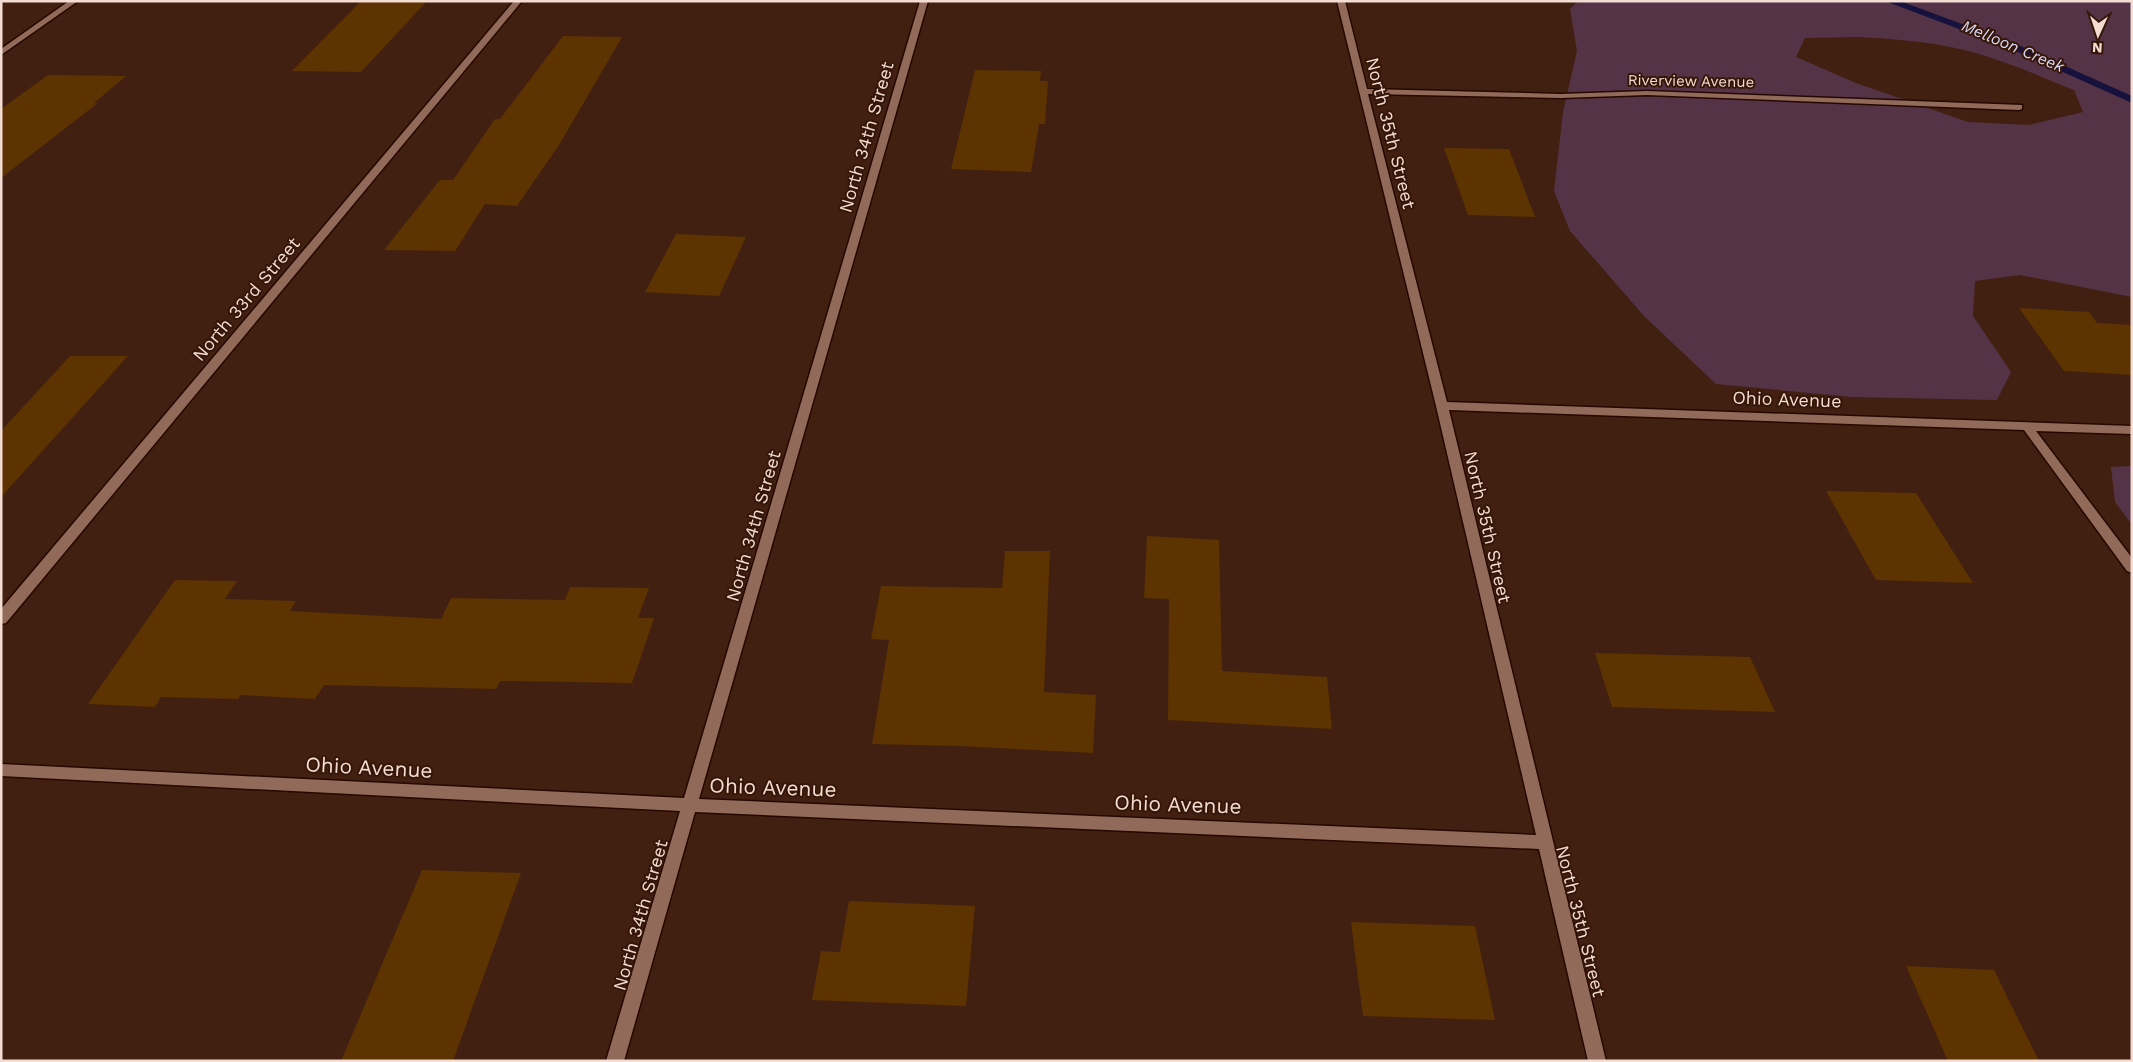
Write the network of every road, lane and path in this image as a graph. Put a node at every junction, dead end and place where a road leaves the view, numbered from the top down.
1 (74, 1) edge
2 (518, 1) edge
3 (924, 1) edge
4 (1342, 1) edge
5 (1, 53) edge
6 (1362, 91) junction
7 (2019, 106) dead end
8 (1442, 406) junction
9 (2027, 426) junction
10 (2132, 430) edge
11 (2132, 568) edge
12 (1, 619) edge
13 (1, 770) edge
14 (690, 805) junction
15 (1544, 842) junction
16 (615, 1061) edge
17 (1597, 1061) edge

1 - 5 street
2 - 12 street, North 33rd Street
3 - 14 street, North 34th Street
4 - 6 street, North 35th Street
6 - 7 street, Riverview Avenue
6 - 8 street, North 35th Street
8 - 9 street, Ohio Avenue
8 - 15 street, North 35th Street
9 - 10 street, Ohio Avenue
9 - 11 street
13 - 14 street, Ohio Avenue
14 - 15 street, Ohio Avenue
14 - 16 street, North 34th Street
15 - 17 street, North 35th Street

